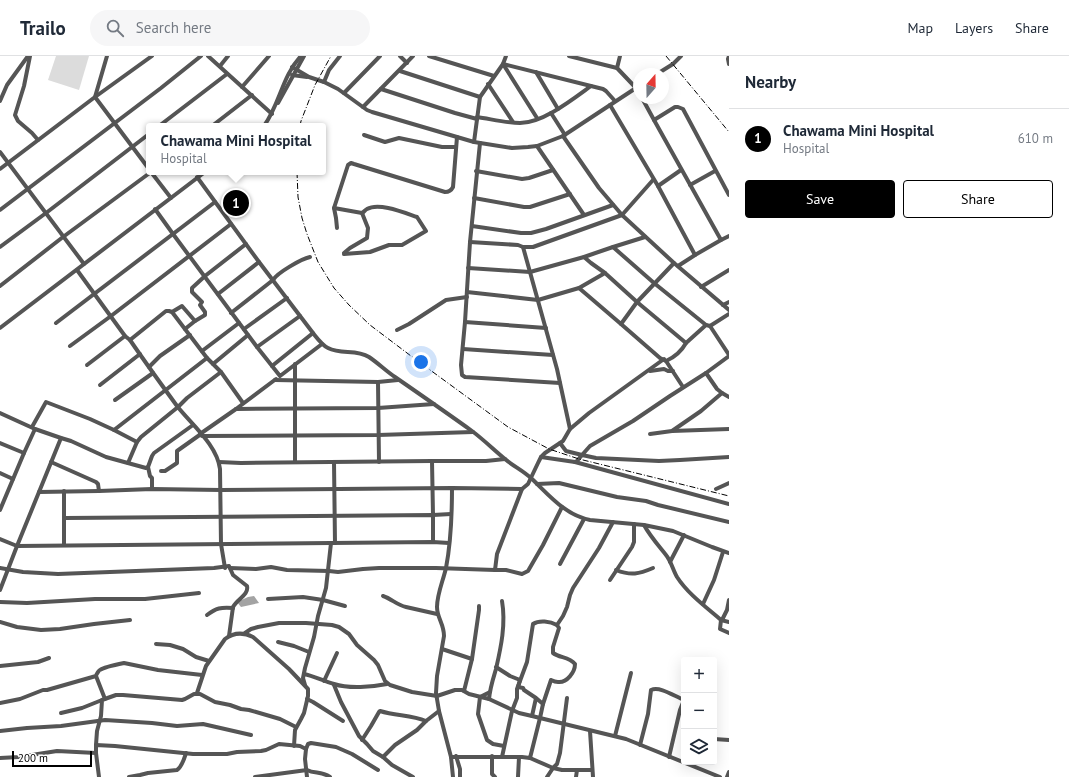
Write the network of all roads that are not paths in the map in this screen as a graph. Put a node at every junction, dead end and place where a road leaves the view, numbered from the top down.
1 (29, 56) edge
2 (107, 56) edge
3 (152, 56) edge
4 (201, 56) edge
5 (208, 56) edge
6 (228, 56) edge
7 (269, 56) edge
8 (302, 56) edge
9 (340, 56) edge
10 (380, 56) edge
11 (400, 56) edge
12 (413, 56) edge
13 (429, 56) edge
14 (506, 56) edge
15 (569, 56) edge
16 (620, 56) edge
17 (681, 56) edge
18 (729, 56) edge
19 (407, 63) junction
20 (503, 64) junction
21 (729, 64) edge
22 (220, 66) junction
23 (292, 67) junction
24 (617, 68) junction
25 (667, 68) edge
26 (297, 69) junction
27 (400, 71) junction
28 (536, 72) junction
29 (227, 74) junction
30 (288, 74) junction
31 (293, 76) junction
32 (494, 76) junction
33 (310, 77) junction
34 (324, 82) junction
35 (633, 82) edge
36 (488, 84) junction
37 (591, 86) junction
38 (242, 87) junction
39 (380, 89) junction
40 (633, 90) edge
41 (344, 93) junction
42 (252, 95) junction
43 (95, 97) junction
44 (480, 97) junction
45 (0, 100) edge
46 (616, 102) junction
47 (645, 104) edge
48 (610, 105) junction
49 (275, 106) junction
50 (363, 107) junction
51 (558, 109) junction
52 (551, 113) junction
53 (272, 114) junction
54 (477, 118) junction
55 (537, 118) junction
56 (654, 120) junction
57 (513, 122) junction
58 (114, 123) junction
59 (163, 123) edge
60 (216, 123) edge
61 (266, 123) edge
62 (364, 134) dead end
63 (564, 135) junction
64 (146, 136) edge
65 (457, 137) junction
66 (38, 140) junction
67 (474, 142) junction
68 (480, 143) junction
69 (536, 146) junction
70 (132, 147) junction
71 (456, 147) junction
72 (0, 152) edge
73 (8, 163) junction
74 (146, 165) edge
75 (0, 169) edge
76 (553, 170) junction
77 (681, 170) junction
78 (476, 171) junction
79 (716, 171) junction
80 (147, 175) edge
81 (153, 175) edge
82 (202, 175) edge
83 (198, 178) junction
84 (653, 180) junction
85 (690, 185) junction
86 (658, 186) junction
87 (28, 189) junction
88 (570, 194) junction
89 (729, 195) edge
90 (171, 198) junction
91 (474, 198) junction
92 (215, 202) junction
93 (613, 205) junction
94 (334, 208) junction
95 (156, 209) junction
96 (0, 210) edge
97 (46, 213) junction
98 (362, 213) junction
99 (584, 215) junction
100 (622, 215) junction
101 (231, 224) junction
102 (472, 226) junction
103 (337, 228) dead end
104 (173, 234) junction
105 (729, 236) edge
106 (63, 237) junction
107 (645, 237) junction
108 (721, 240) junction
109 (470, 242) junction
110 (246, 244) junction
111 (613, 246) junction
112 (0, 247) edge
113 (523, 247) junction
114 (591, 255) junction
115 (695, 255) junction
116 (190, 256) junction
117 (310, 257) dead end
118 (584, 257) junction
119 (260, 262) junction
120 (591, 263) junction
121 (674, 263) junction
122 (84, 264) junction
123 (678, 266) junction
124 (468, 268) junction
125 (77, 270) junction
126 (729, 270) edge
127 (530, 272) junction
128 (605, 273) junction
129 (205, 276) junction
130 (273, 280) junction
131 (654, 283) junction
132 (0, 286) edge
133 (701, 287) junction
134 (580, 288) junction
135 (95, 293) junction
136 (218, 294) junction
137 (467, 294) junction
138 (286, 298) junction
139 (538, 300) junction
140 (637, 302) junction
141 (729, 302) edge
142 (723, 306) junction
143 (729, 310) edge
144 (172, 312) junction
145 (231, 312) junction
146 (729, 314) edge
147 (111, 316) junction
148 (300, 316) junction
149 (195, 321) junction
150 (465, 322) junction
151 (56, 323) dead end
152 (239, 323) junction
153 (621, 324) junction
154 (708, 326) junction
155 (0, 328) edge
156 (546, 328) junction
157 (185, 329) junction
158 (244, 330) junction
159 (397, 330) dead end
160 (313, 333) junction
161 (190, 335) junction
162 (248, 335) junction
163 (126, 336) junction
164 (130, 340) junction
165 (686, 343) junction
166 (322, 344) junction
167 (70, 346) dead end
168 (257, 347) junction
169 (463, 349) junction
170 (202, 351) junction
171 (140, 354) junction
172 (553, 355) junction
173 (729, 355) edge
174 (207, 358) junction
175 (665, 360) junction
176 (213, 364) junction
177 (295, 364) junction
178 (87, 365) dead end
179 (272, 366) junction
180 (149, 367) junction
181 (673, 371) junction
182 (221, 372) junction
183 (645, 372) junction
184 (153, 373) junction
185 (706, 373) junction
186 (280, 376) junction
187 (275, 380) junction
188 (295, 380) junction
189 (399, 380) junction
190 (378, 382) junction
191 (560, 383) junction
192 (100, 385) dead end
193 (683, 387) junction
194 (165, 390) junction
195 (722, 393) junction
196 (729, 397) edge
197 (115, 400) dead end
198 (243, 403) junction
199 (434, 404) junction
200 (178, 407) junction
201 (378, 408) junction
202 (236, 409) junction
203 (294, 409) junction
204 (0, 413) edge
205 (193, 425) junction
206 (34, 428) junction
207 (570, 429) junction
208 (729, 429) edge
209 (114, 430) junction
210 (672, 431) junction
211 (473, 432) junction
212 (650, 434) dead end
213 (201, 435) junction
214 (294, 435) junction
215 (378, 435) junction
216 (61, 438) junction
217 (0, 442) edge
218 (137, 442) junction
219 (560, 443) junction
220 (24, 453) junction
221 (582, 455) junction
222 (541, 457) junction
223 (729, 457) edge
224 (505, 459) junction
225 (432, 461) junction
226 (51, 462) junction
227 (219, 462) junction
228 (295, 462) junction
229 (334, 462) junction
230 (379, 462) junction
231 (575, 462) junction
232 (128, 463) junction
233 (148, 467) junction
234 (161, 471) dead end
235 (0, 473) edge
236 (531, 478) junction
237 (13, 479) junction
238 (729, 483) edge
239 (537, 484) junction
240 (152, 488) junction
241 (433, 488) junction
242 (452, 488) junction
243 (334, 489) junction
244 (522, 489) junction
245 (716, 489) dead end
246 (221, 490) junction
247 (64, 491) junction
248 (99, 491) junction
249 (39, 492) junction
250 (729, 504) edge
251 (562, 507) junction
252 (0, 510) edge
253 (451, 514) junction
254 (433, 515) junction
255 (335, 516) junction
256 (221, 517) junction
257 (65, 518) junction
258 (584, 519) junction
259 (613, 522) junction
260 (729, 522) edge
261 (634, 524) junction
262 (644, 525) junction
263 (684, 536) junction
264 (0, 539) edge
265 (433, 542) junction
266 (333, 543) junction
267 (449, 543) junction
268 (221, 544) junction
269 (64, 545) junction
270 (17, 546) junction
271 (724, 552) junction
272 (729, 553) edge
273 (670, 562) junction
274 (560, 564) dead end
275 (0, 568) edge
276 (225, 568) junction
277 (230, 568) junction
278 (446, 568) junction
279 (653, 568) dead end
280 (8, 569) junction
281 (495, 570) junction
282 (616, 570) junction
283 (329, 571) junction
284 (610, 580) dead end
285 (0, 590) edge
286 (200, 593) dead end
287 (383, 596) dead end
288 (268, 599) dead end
289 (323, 600) junction
290 (729, 600) edge
291 (502, 601) dead end
292 (0, 602) edge
293 (703, 604) junction
294 (345, 606) dead end
295 (479, 606) dead end
296 (233, 608) junction
297 (437, 614) junction
298 (207, 615) dead end
299 (130, 620) dead end
300 (722, 620) junction
301 (0, 622) edge
302 (729, 622) edge
303 (317, 624) junction
304 (557, 625) junction
305 (245, 633) junction
306 (729, 633) edge
307 (229, 636) junction
308 (278, 642) dead end
309 (156, 644) dead end
310 (442, 649) junction
311 (309, 652) junction
312 (337, 653) dead end
313 (50, 658) dead end
314 (472, 659) junction
315 (209, 661) junction
316 (0, 666) edge
317 (496, 667) junction
318 (631, 673) dead end
319 (304, 674) junction
320 (202, 675) junction
321 (96, 676) junction
322 (324, 681) junction
323 (387, 684) junction
324 (334, 685) junction
325 (305, 686) junction
326 (518, 687) junction
327 (464, 691) junction
328 (490, 692) junction
329 (197, 693) junction
330 (437, 696) junction
331 (480, 697) junction
332 (536, 698) junction
333 (567, 698) dead end
334 (104, 699) junction
335 (307, 699) junction
336 (489, 699) junction
337 (0, 703) edge
338 (543, 704) junction
339 (440, 711) junction
340 (512, 711) junction
341 (61, 713) dead end
342 (532, 716) junction
343 (540, 718) junction
344 (100, 721) junction
345 (343, 721) dead end
346 (426, 721) junction
347 (564, 724) junction
348 (296, 727) junction
349 (0, 731) edge
350 (590, 731) junction
351 (251, 735) dead end
352 (614, 736) junction
353 (717, 739) edge
354 (362, 740) junction
355 (729, 740) edge
356 (96, 744) junction
357 (640, 745) junction
358 (294, 746) junction
359 (504, 746) junction
360 (306, 749) junction
361 (96, 753) junction
362 (186, 753) junction
363 (453, 756) junction
364 (492, 756) junction
365 (502, 756) junction
366 (383, 757) junction
367 (519, 757) junction
368 (669, 757) junction
369 (0, 758) edge
370 (530, 758) junction
371 (546, 765) junction
372 (553, 768) junction
373 (698, 768) joint
374 (307, 770) junction
375 (378, 770) dead end
376 (576, 770) junction
377 (592, 770) junction
378 (729, 772) edge
379 (99, 777) edge
380 (129, 777) edge
381 (255, 777) edge
382 (307, 777) edge
383 (330, 777) edge
384 (413, 777) edge
385 (453, 777) edge
386 (460, 777) edge
387 (495, 777) edge
388 (518, 777) edge
389 (548, 777) edge
390 (576, 777) edge
391 (593, 777) edge
392 (720, 777) edge
393 (727, 777) edge

1 - 45 street
1 - 66 street
2 - 43 street
3 - 43 street
4 - 58 street
5 - 22 street
6 - 22 street
7 - 38 street
8 - 23 street
8 - 26 street
9 - 34 street
10 - 41 street
11 - 19 street
12 - 19 street
13 - 32 street
14 - 20 street
15 - 24 street
16 - 24 street
17 - 25 street
18 - 21 street
19 - 27 street
20 - 28 street
20 - 32 street
20 - 55 street
22 - 29 street
23 - 26 street
23 - 30 street
24 - 35 street
26 - 31 street
26 - 33 street
27 - 39 street
27 - 44 street
28 - 37 street
28 - 51 street
29 - 38 street
29 - 59 street
30 - 31 street
30 - 49 street
31 - 33 street
31 - 49 street
32 - 36 street
33 - 34 street
34 - 41 street
36 - 44 street
36 - 57 street
37 - 46 street
37 - 51 street
38 - 42 street
39 - 50 street
39 - 54 street
40 - 46 street
41 - 50 street
42 - 53 street
42 - 60 street
43 - 58 street
43 - 66 street
44 - 54 street
46 - 48 street
47 - 56 street
48 - 63 street
48 - 84 street
49 - 53 street
50 - 65 street
51 - 52 street
52 - 55 street
52 - 63 street
53 - 61 street
54 - 57 street
54 - 67 street
55 - 57 street
56 - 77 street
56 - 79 street
58 - 70 street
58 - 87 street
62 - 71 street
63 - 69 street
63 - 93 street
64 - 70 street
65 - 67 street
65 - 71 street
66 - 73 street
67 - 68 street
68 - 69 street
68 - 78 street
69 - 76 street
70 - 74 street
70 - 97 street
71 - 94 street
72 - 73 street
73 - 75 street
73 - 87 street
76 - 78 street
76 - 88 street
77 - 85 street
77 - 86 street
78 - 91 street
79 - 85 street
79 - 89 street
80 - 106 street
81 - 90 street
82 - 83 street
83 - 90 street
83 - 92 street
84 - 86 street
84 - 100 street
85 - 108 street
86 - 115 street
87 - 96 street
87 - 97 street
88 - 91 street
88 - 99 street
90 - 95 street
91 - 102 street
92 - 101 street
92 - 104 street
93 - 99 street
93 - 100 street
94 - 98 street
94 - 103 street
95 - 104 street
95 - 122 street
97 - 106 street
97 - 112 street
98 - 98 street
99 - 102 street
100 - 107 street
100 - 113 street
101 - 110 street
101 - 116 street
102 - 109 street
104 - 116 street
104 - 135 street
105 - 108 street
106 - 122 street
106 - 132 street
107 - 111 street
107 - 121 street
108 - 115 street
109 - 113 street
109 - 124 street
110 - 119 street
110 - 129 street
111 - 114 street
111 - 131 street
113 - 127 street
114 - 118 street
114 - 120 street
115 - 123 street
116 - 129 street
116 - 147 street
117 - 130 street
118 - 120 street
118 - 127 street
119 - 130 street
119 - 136 street
120 - 128 street
121 - 123 street
121 - 131 street
122 - 125 street
123 - 133 street
124 - 127 street
124 - 137 street
125 - 135 street
125 - 155 street
126 - 133 street
127 - 139 street
128 - 134 street
128 - 140 street
129 - 136 street
129 - 149 street
130 - 138 street
130 - 145 street
131 - 140 street
131 - 154 street
133 - 142 street
134 - 139 street
134 - 153 street
135 - 147 street
135 - 151 street
136 - 145 street
137 - 139 street
137 - 150 street
137 - 159 street
138 - 148 street
138 - 158 street
139 - 156 street
140 - 153 street
140 - 165 street
141 - 142 street
142 - 143 street
144 - 149 street
144 - 157 street
144 - 164 street
145 - 152 street
146 - 154 street
147 - 163 street
147 - 167 street
148 - 160 street
148 - 168 street
149 - 157 street
150 - 156 street
150 - 169 street
152 - 158 street
152 - 170 street
153 - 175 street
154 - 165 street
154 - 173 street
156 - 172 street
157 - 161 street
158 - 162 street
160 - 166 street
160 - 179 street
161 - 170 street
161 - 180 street
162 - 168 street
162 - 176 street
163 - 164 street
163 - 178 street
164 - 171 street
165 - 175 street
166 - 177 street
166 - 189 street
168 - 179 street
169 - 172 street
169 - 191 street
170 - 174 street
171 - 180 street
171 - 192 street
172 - 191 street
173 - 185 street
174 - 176 street
174 - 194 street
175 - 181 street
175 - 183 street
176 - 182 street
177 - 186 street
177 - 188 street
179 - 186 street
180 - 184 street
181 - 183 street
181 - 193 street
182 - 198 street
182 - 200 street
183 - 207 street
184 - 194 street
184 - 197 street
185 - 193 street
185 - 195 street
186 - 187 street
187 - 188 street
187 - 198 street
188 - 190 street
188 - 203 street
189 - 190 street
189 - 199 street
190 - 201 street
191 - 207 street
193 - 221 street
194 - 200 street
194 - 209 street
195 - 196 street
195 - 210 street
198 - 202 street
199 - 201 street
199 - 211 street
200 - 205 street
200 - 218 street
201 - 203 street
201 - 215 street
202 - 203 street
202 - 213 street
203 - 214 street
204 - 206 street
205 - 213 street
205 - 233 street
206 - 209 street
206 - 216 street
206 - 220 street
207 - 219 street
208 - 210 street
209 - 218 street
210 - 212 street
211 - 215 street
211 - 224 street
213 - 214 street
213 - 227 street
213 - 234 street
214 - 215 street
214 - 228 street
215 - 230 street
216 - 226 street
216 - 232 street
217 - 220 street
218 - 232 street
219 - 221 street
219 - 222 street
220 - 237 street
221 - 223 street
221 - 231 street
222 - 231 street
222 - 236 street
224 - 225 street
224 - 236 street
225 - 230 street
225 - 241 street
226 - 248 street
226 - 249 street
227 - 228 street
227 - 246 street
228 - 229 street
229 - 230 street
229 - 243 street
231 - 250 street
232 - 233 street
233 - 240 street
235 - 237 street
236 - 239 street
236 - 244 street
237 - 252 street
238 - 245 street
239 - 251 street
239 - 260 street
240 - 246 street
240 - 248 street
241 - 242 street
241 - 243 street
241 - 254 street
242 - 244 street
242 - 253 street
243 - 246 street
243 - 255 street
244 - 281 street
246 - 256 street
247 - 248 street
247 - 249 street
247 - 257 street
249 - 270 street
251 - 258 street
251 - 281 street
253 - 254 street
253 - 267 street
254 - 255 street
254 - 265 street
255 - 256 street
255 - 266 street
256 - 257 street
256 - 268 street
257 - 269 street
258 - 259 street
258 - 274 street
259 - 261 street
259 - 304 street
261 - 262 street
261 - 282 street
262 - 263 street
262 - 273 street
263 - 271 street
263 - 273 street
264 - 270 street
265 - 266 street
265 - 267 street
266 - 268 street
266 - 283 street
267 - 278 street
268 - 269 street
268 - 276 street
269 - 270 street
270 - 280 street
271 - 272 street
271 - 293 street
273 - 293 street
275 - 280 street
276 - 277 street
276 - 280 street
277 - 283 street
277 - 296 street
278 - 281 street
278 - 283 street
278 - 297 street
279 - 282 street
280 - 285 street
282 - 284 street
283 - 289 street
286 - 292 street
287 - 297 street
288 - 289 street
289 - 294 street
289 - 303 street
290 - 300 street
291 - 317 street
293 - 300 street
295 - 314 street
296 - 298 street
296 - 307 street
297 - 310 street
299 - 301 street
300 - 302 street
300 - 306 street
303 - 305 street
303 - 311 street
303 - 323 street
304 - 326 street
304 - 338 street
305 - 307 street
305 - 325 street
307 - 315 street
308 - 311 street
309 - 315 street
310 - 314 street
310 - 330 street
311 - 319 street
312 - 322 street
313 - 316 street
314 - 327 street
315 - 320 street
317 - 326 street
317 - 328 street
318 - 352 street
319 - 322 street
319 - 325 street
320 - 321 street
320 - 329 street
321 - 334 street
321 - 337 street
322 - 324 street
323 - 324 street
323 - 330 street
324 - 354 street
325 - 335 street
326 - 332 street
326 - 340 street
327 - 330 street
327 - 331 street
328 - 331 street
328 - 336 street
329 - 334 street
329 - 348 street
330 - 339 street
331 - 336 street
331 - 359 street
332 - 338 street
332 - 342 street
333 - 347 street
334 - 341 street
334 - 344 street
335 - 345 street
335 - 348 street
336 - 340 street
338 - 343 street
339 - 346 street
339 - 363 street
340 - 342 street
340 - 359 street
342 - 343 street
343 - 347 street
343 - 370 street
344 - 349 street
344 - 351 street
344 - 356 street
346 - 354 street
346 - 366 street
347 - 350 street
347 - 372 street
348 - 358 street
350 - 352 street
350 - 377 street
352 - 357 street
353 - 355 street
354 - 366 street
356 - 361 street
356 - 362 street
357 - 368 street
357 - 368 street
358 - 360 street
358 - 362 street
359 - 365 street
360 - 374 street
360 - 375 street
361 - 369 street
361 - 379 street
362 - 380 street
363 - 364 street
363 - 385 street
363 - 386 street
364 - 365 street
364 - 387 street
365 - 367 street
366 - 384 street
367 - 370 street
367 - 388 street
368 - 373 street
370 - 371 street
371 - 372 street
371 - 389 street
372 - 376 street
372 - 389 street
373 - 392 street
374 - 381 street
374 - 382 street
374 - 383 street
376 - 377 street
376 - 390 street
377 - 391 street
378 - 393 street

